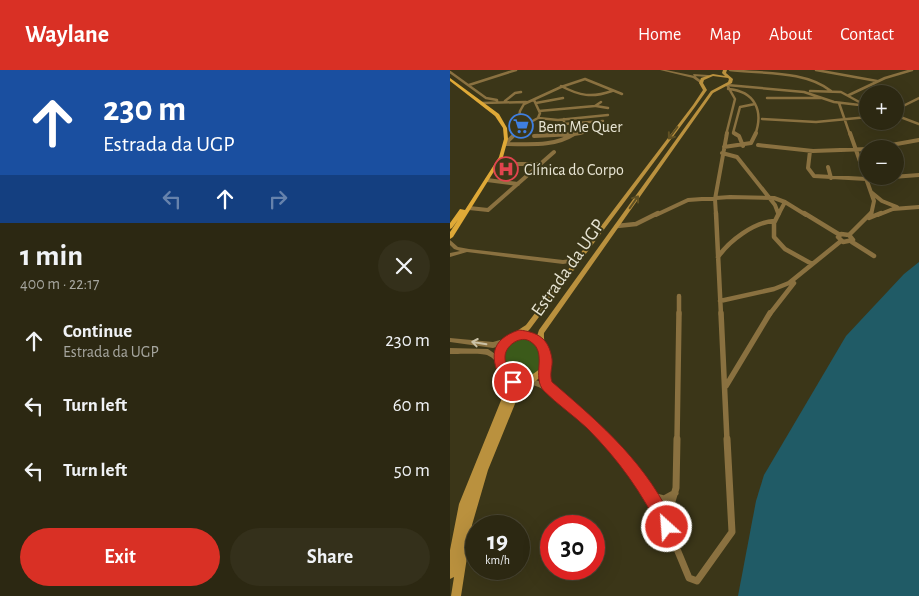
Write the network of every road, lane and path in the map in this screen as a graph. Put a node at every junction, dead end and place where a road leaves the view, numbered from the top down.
1 (509, 70) edge
2 (516, 70) edge
3 (662, 70) edge
4 (670, 70) edge
5 (716, 70) edge
6 (730, 70) edge
7 (816, 70) edge
8 (842, 70) edge
9 (912, 70) edge
10 (451, 71) edge
11 (724, 71) edge
12 (740, 71) edge
13 (837, 73) junction
14 (737, 75) dead end
15 (708, 76) junction
16 (860, 78) junction
17 (730, 79) junction
18 (450, 81) edge
19 (879, 81) junction
20 (465, 82) junction
21 (609, 82) dead end
22 (475, 83) junction
23 (702, 84) junction
24 (600, 85) junction
25 (871, 85) edge
26 (873, 85) edge
27 (469, 86) junction
28 (561, 86) junction
29 (728, 87) junction
30 (473, 88) junction
31 (720, 88) junction
32 (612, 89) junction
33 (627, 90) dead end
34 (831, 91) junction
35 (859, 91) edge
36 (521, 92) dead end
37 (822, 92) junction
38 (849, 95) junction
39 (820, 97) junction
40 (563, 98) dead end
41 (766, 98) dead end
42 (853, 98) junction
43 (919, 98) edge
44 (505, 100) junction
45 (535, 101) junction
46 (859, 101) edge
47 (498, 102) junction
48 (527, 102) junction
49 (601, 102) dead end
50 (482, 103) junction
51 (839, 103) junction
52 (847, 103) junction
53 (755, 104) junction
54 (859, 104) edge
55 (595, 106) junction
56 (904, 107) edge
57 (608, 108) dead end
58 (539, 111) junction
59 (608, 115) dead end
60 (904, 117) edge
61 (538, 118) junction
62 (859, 118) edge
63 (762, 119) dead end
64 (564, 120) junction
65 (603, 120) dead end
66 (845, 120) junction
67 (919, 123) edge
68 (564, 124) junction
69 (556, 125) dead end
70 (518, 129) junction
71 (583, 133) dead end
72 (574, 134) junction
73 (919, 140) edge
74 (506, 143) junction
75 (904, 143) edge
76 (526, 144) junction
77 (758, 145) dead end
78 (743, 146) junction
79 (724, 147) junction
80 (856, 150) junction
81 (859, 150) edge
82 (810, 151) junction
83 (554, 152) dead end
84 (722, 153) junction
85 (859, 159) edge
86 (497, 164) junction
87 (541, 164) junction
88 (828, 167) dead end
89 (919, 175) edge
90 (904, 176) edge
91 (831, 178) junction
92 (859, 179) edge
93 (487, 180) junction
94 (518, 184) junction
95 (868, 185) edge
96 (870, 191) junction
97 (770, 198) junction
98 (715, 199) junction
99 (785, 202) junction
100 (919, 207) edge
101 (469, 208) junction
102 (908, 208) junction
103 (778, 213) junction
104 (868, 218) junction
105 (774, 220) junction
106 (450, 226) edge
107 (616, 226) junction
108 (840, 235) junction
109 (850, 235) junction
110 (450, 237) edge
111 (716, 237) junction
112 (841, 241) junction
113 (450, 242) edge
114 (734, 242) junction
115 (852, 242) junction
116 (469, 251) junction
117 (450, 255) edge
118 (874, 256) dead end
119 (717, 257) junction
120 (580, 258) junction
121 (563, 262) junction
122 (812, 264) junction
123 (571, 270) junction
124 (801, 275) junction
125 (678, 296) dead end
126 (720, 300) junction
127 (519, 335) junction
128 (450, 340) edge
129 (508, 340) junction
130 (540, 343) junction
131 (450, 351) edge
132 (499, 360) junction
133 (544, 370) junction
134 (506, 380) junction
135 (530, 381) junction
136 (547, 385) junction
137 (726, 386) junction
138 (675, 493) junction
139 (652, 496) junction
140 (667, 527) junction
141 (450, 574) edge
142 (456, 596) edge

1 - 22 street
2 - 22 street
3 - 23 street
4 - 15 street
5 - 15 main road
6 - 11 street
6 - 12 street
7 - 13 street
8 - 13 street
9 - 19 street
10 - 20 street
11 - 17 main road
12 - 14 street
12 - 34 street
13 - 16 street
15 - 17 main road
15 - 23 main road
16 - 19 street
16 - 25 street
17 - 29 main road
17 - 37 street
18 - 50 main road
18 - 106 main road
19 - 26 street
20 - 22 street
20 - 27 street
21 - 24 street
22 - 27 street
22 - 30 street
23 - 31 main road
23 -> 120 main road
24 - 28 street
24 - 32 street
27 - 30 street
28 - 32 street
28 - 45 street
29 - 31 main road, Estrada da UGP
29 - 39 street
29 - 53 street
29 - 79 street
30 - 47 street
107 -> 31 main road, Estrada da UGP
32 - 33 street
34 - 37 street
34 - 38 street
35 - 38 street
36 - 44 street
37 - 39 street
38 - 42 street
39 - 41 street
39 - 51 street
40 - 45 street
42 - 46 street
42 - 52 street
43 - 56 street
44 - 47 street
44 - 48 street
45 - 48 street
45 - 58 street
47 - 50 street
48 - 70 street
49 - 55 street
50 - 74 main road
51 - 52 street
51 - 66 street
52 - 54 street
53 - 78 street
53 - 78 street
55 - 57 street
55 - 58 street
58 - 61 street
59 - 64 street
60 - 67 street
61 - 64 street
61 - 70 street
62 - 66 street
63 - 66 street
64 - 68 street
65 - 68 street
66 - 80 street
68 - 69 street
70 - 74 street
71 - 72 street
72 - 76 street
72 - 76 street
73 - 75 street
74 - 76 street
74 - 86 main road
77 - 82 street
78 - 79 street
79 - 84 street
80 - 81 street
80 - 82 street
80 - 85 street
82 - 91 street
83 - 87 street
84 - 97 street
84 - 98 street
86 - 87 street
86 - 93 main road
87 - 94 street
88 - 91 street
89 - 90 street
91 - 92 street
93 - 94 street
93 - 101 main road
94 - 101 street
95 - 96 street
96 - 102 street
96 - 104 street
97 - 98 street
97 - 99 street
97 - 103 street
98 - 107 street
98 - 111 street
99 - 103 street
99 - 108 street
100 - 102 street
101 - 110 main road
102 - 104 street
103 - 105 street
104 - 109 street
105 - 114 street
105 - 122 street
107 - 130 main road, Estrada da UGP
108 - 109 street
108 - 112 street
109 - 115 street
111 - 114 street
111 - 119 street
112 - 115 street
112 - 122 street
113 - 116 street
114 - 119 street
115 - 118 street
116 - 117 street
116 - 121 street
119 - 126 street
120 - 121 street
120 - 123 main road
121 - 123 street
122 - 124 street
123 - 127 main road
124 - 126 street
124 - 137 street
125 - 138 street
126 - 137 street
127 - 129 main road
127 - 130 main road
129 -> 128 street
129 - 132 main road
130 - 133 main road, Estrada da UGP
131 - 132 street
132 - 134 main road
133 - 135 main road
133 - 136 street
134 - 135 main road
134 - 141 main road
135 - 136 street
135 - 142 main road
136 - 139 street
137 - 140 street
138 - 139 street
138 - 140 street
139 - 140 street

